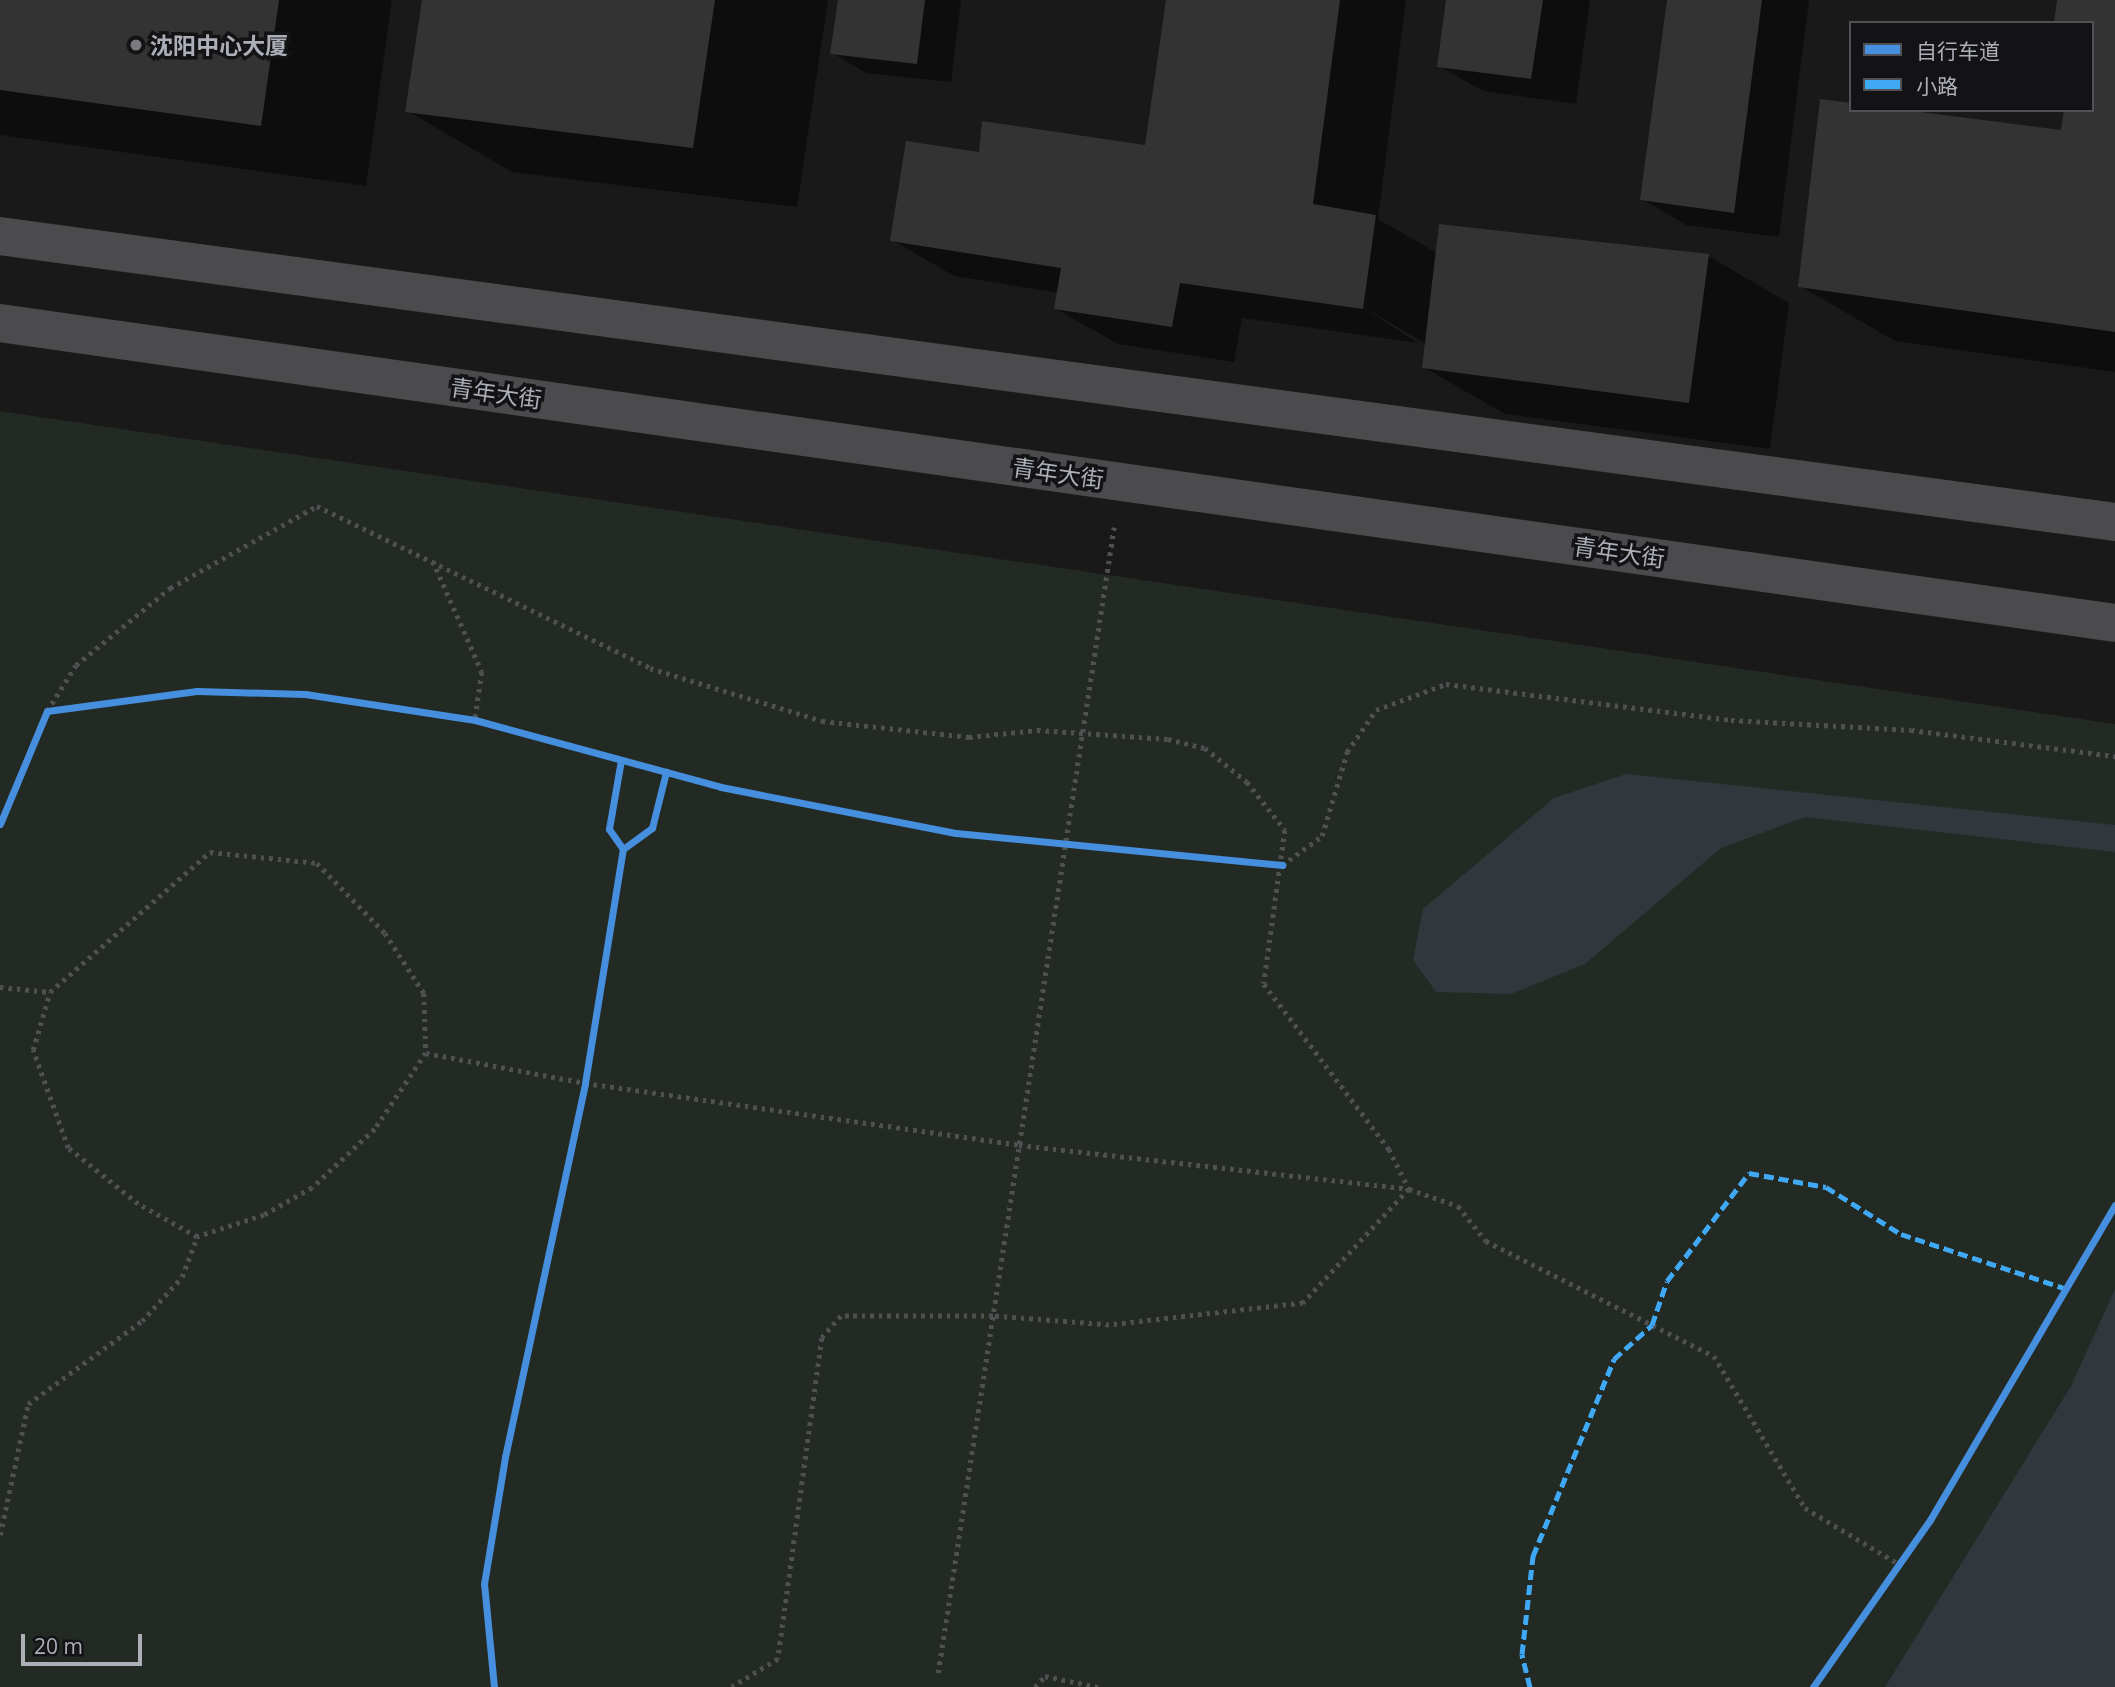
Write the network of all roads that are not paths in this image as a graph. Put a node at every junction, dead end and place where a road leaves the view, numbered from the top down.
1 (0, 236) edge
2 (0, 323) edge
3 (2115, 522) edge
4 (2115, 623) edge

1 - 3 main road
2 - 4 main road, 青年大街

